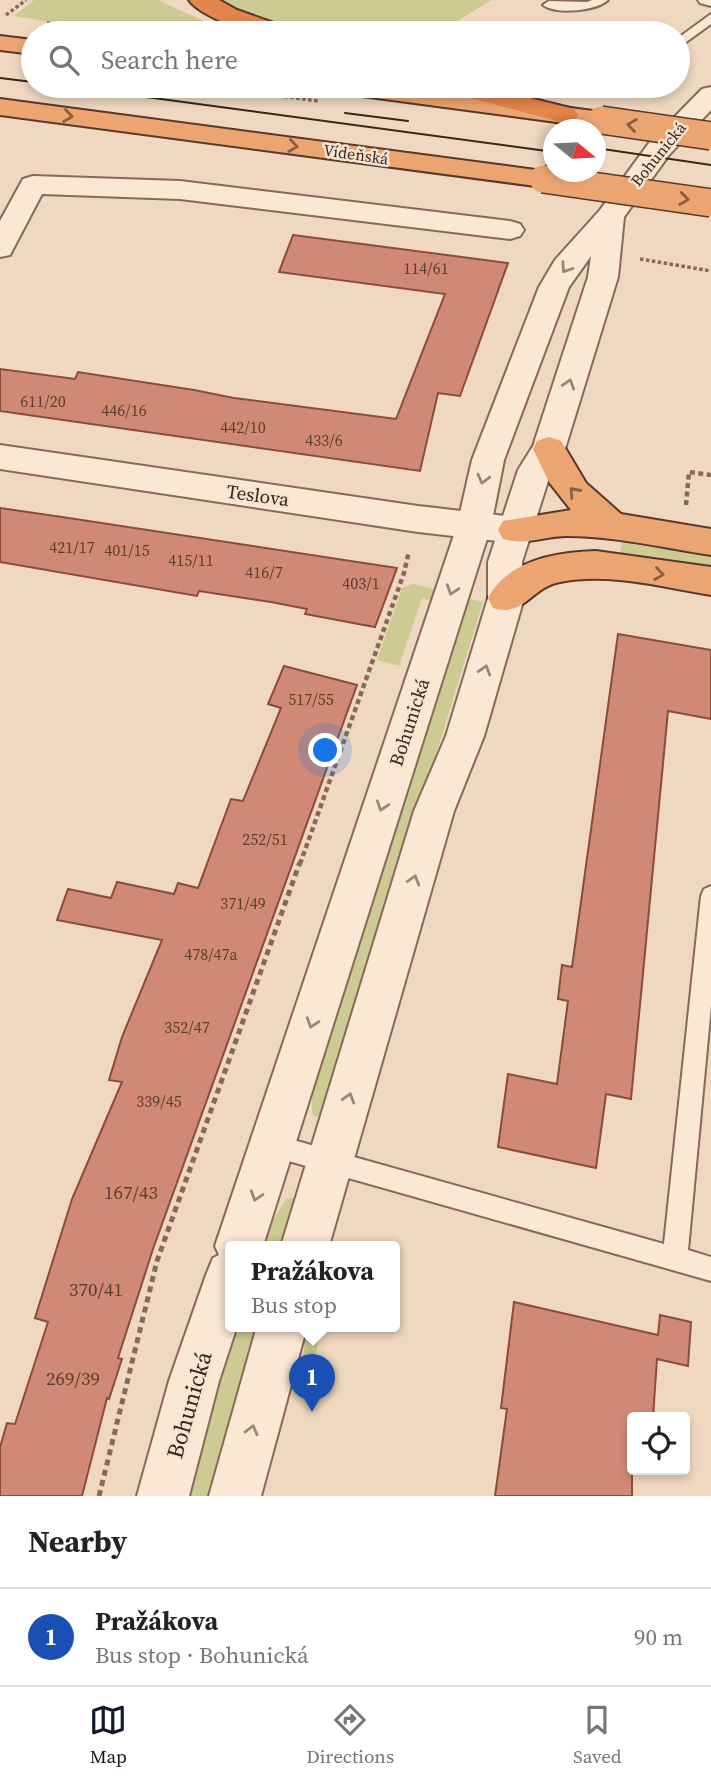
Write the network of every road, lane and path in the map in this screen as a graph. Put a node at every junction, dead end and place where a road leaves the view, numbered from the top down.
1 (26, 0) edge
2 (201, 0) edge
3 (602, 0) edge
4 (704, 0) edge
5 (711, 2) edge
6 (549, 5) dead end
7 (711, 18) edge
8 (1, 19) edge
9 (245, 21) edge
10 (690, 35) edge
11 (0, 43) edge
12 (21, 46) edge
13 (711, 95) edge
14 (295, 98) edge
15 (437, 98) edge
16 (499, 98) edge
17 (317, 101) dead end
18 (0, 107) edge
19 (565, 115) junction
20 (711, 136) edge
21 (711, 203) edge
22 (610, 216) junction
23 (510, 230) dead end
24 (0, 248) edge
25 (643, 260) dead end
26 (711, 271) edge
27 (548, 449) junction
28 (0, 457) edge
29 (711, 475) edge
30 (685, 509) dead end
31 (418, 519) junction
32 (474, 526) junction
33 (612, 526) junction
34 (516, 530) junction
35 (711, 542) edge
36 (606, 566) junction
37 (711, 581) edge
38 (506, 598) junction
39 (711, 896) edge
40 (272, 1146) junction
41 (329, 1163) junction
42 (241, 1241) edge
43 (306, 1241) edge
44 (674, 1259) junction
45 (711, 1269) edge
46 (225, 1290) edge
47 (280, 1332) edge
48 (99, 1496) edge
49 (163, 1496) edge
50 (235, 1496) edge

1 - 8 path
2 - 9 highway
3 - 6 lane
4 - 5 lane
7 - 10 lane
11 - 12 highway
13 - 22 street, Bohunická
14 - 17 path
15 - 19 highway
16 - 19 highway
18 -> 21 highway, Vídeňská, bridge
20 -> 19 highway, bridge
27 -> 22 street, Bohunická
22 -> 32 street, Bohunická
23 - 24 street
25 - 26 path
33 -> 27 highway
27 - 34 street, Bohunická
28 - 31 street, Teslova
29 - 30 path
31 - 32 street, Teslova
31 - 48 path
32 - 34 street, Teslova
32 -> 40 street, Bohunická
33 - 34 highway
33 - 35 highway
34 - 36 highway
34 - 38 street, Bohunická
36 -> 37 highway
36 - 38 highway
41 -> 38 street, Bohunická
39 - 44 lane
40 - 41 lane
40 -> 42 street, Bohunická
41 - 43 street, Bohunická
41 - 44 lane
44 - 45 lane
46 - 49 street, Bohunická
50 -> 47 street

